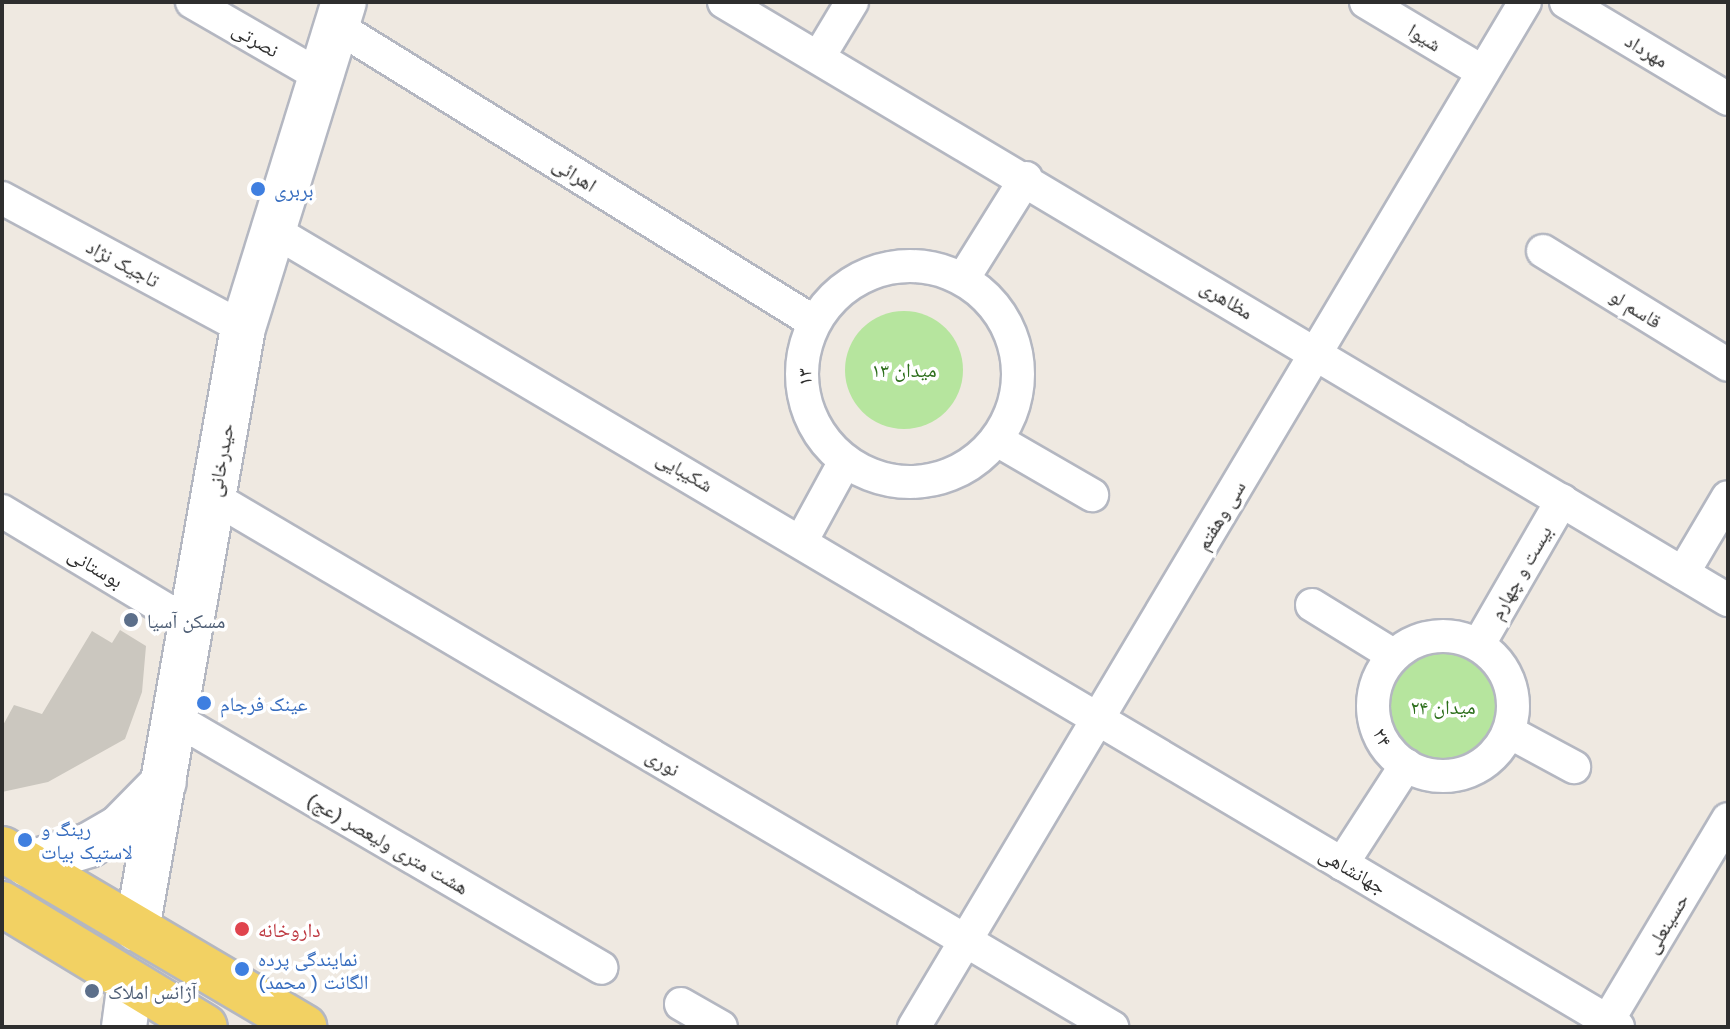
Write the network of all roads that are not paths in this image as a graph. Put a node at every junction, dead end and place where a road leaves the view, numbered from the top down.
1 (192, 2) edge
2 (724, 2) edge
3 (852, 2) edge
4 (1366, 2) edge
5 (1525, 2) edge
6 (1566, 2) edge
7 (340, 14) edge
8 (820, 55) junction
9 (1483, 72) junction
10 (320, 76) junction
11 (1728, 99) edge
12 (1026, 178) junction
13 (2, 198) edge
14 (269, 228) junction
15 (1543, 251) dead end
16 (963, 279) junction
17 (814, 322) junction
18 (243, 328) junction
19 (1317, 353) junction
20 (1728, 365) edge
21 (997, 440) junction
22 (845, 461) junction
23 (1092, 495) dead end
24 (213, 497) junction
25 (1728, 497) edge
26 (1562, 500) junction
27 (2, 511) edge
28 (802, 540) junction
29 (1683, 573) junction
30 (1728, 600) edge
31 (1312, 605) dead end
32 (190, 624) junction
33 (1479, 644) junction
34 (1393, 655) junction
35 (174, 718) junction
36 (1097, 721) junction
37 (1509, 732) junction
38 (1406, 765) junction
39 (1574, 767) dead end
40 (164, 782) junction
41 (1728, 819) edge
42 (14, 857) edge
43 (1342, 864) junction
44 (2, 904) edge
45 (137, 929) junction
46 (966, 940) junction
47 (601, 968) dead end
48 (130, 982) junction
49 (681, 1004) dead end
50 (1610, 1025) edge
51 (124, 1027) edge
52 (205, 1027) edge
53 (304, 1027) edge
54 (721, 1027) edge
55 (914, 1027) edge
56 (1112, 1027) edge

1 - 10 street, نصرتی
2 - 8 street, مظاهری
3 - 8 street
4 - 9 street, شیوا
5 - 9 street, سی وهفتم
6 - 11 street, مهرداد
7 - 10 main road, حیدرخانی
7 - 17 street, اهرائی
8 - 12 street, مظاهری
9 - 19 street, سی وهفتم
10 - 14 main road, حیدرخانی
12 - 16 street
12 - 19 street, مظاهری
13 - 18 street, تاجیک نژاد
14 - 18 main road, حیدرخانی
14 - 28 street, شکیبایی
15 - 20 street, قاسم لو
16 - 17 street, ۱۳
16 - 21 street, ۱۳
17 - 22 street, ۱۳
18 - 24 main road, حیدرخانی
19 - 26 street, مظاهری
19 - 36 street, سی وهفتم
21 - 22 street, ۱۳
21 - 23 street
22 - 28 street
24 - 32 main road, حیدرخانی
24 - 46 street, نوری
25 - 29 street
26 - 29 street, مظاهری
26 - 33 street, بیست و چهارم
27 - 32 street, بوستانی
28 - 36 street, شکیبایی
29 - 30 street, مظاهری
31 - 34 street
32 - 35 main road, حیدرخانی
33 - 34 street
33 - 37 street
34 - 38 street, ۲۴
35 - 40 main road, حیدرخانی
35 - 47 street, هشت متری ولیعصر (عج)
36 - 43 street, جهانشاهی
36 - 46 street, سی وهفتم
37 - 38 street, ۲۴
37 - 39 street
38 - 43 street
40 - 42 main road
40 - 45 main road, حیدرخانی
41 - 50 street, حسینعلی
42 - 45 main road
43 - 50 street, جهانشاهی
44 - 48 main road
45 - 48 main road
45 - 53 main road
46 - 55 street, سی وهفتم
46 - 56 street, نوری
48 - 51 main road
48 - 52 main road
49 - 54 street

